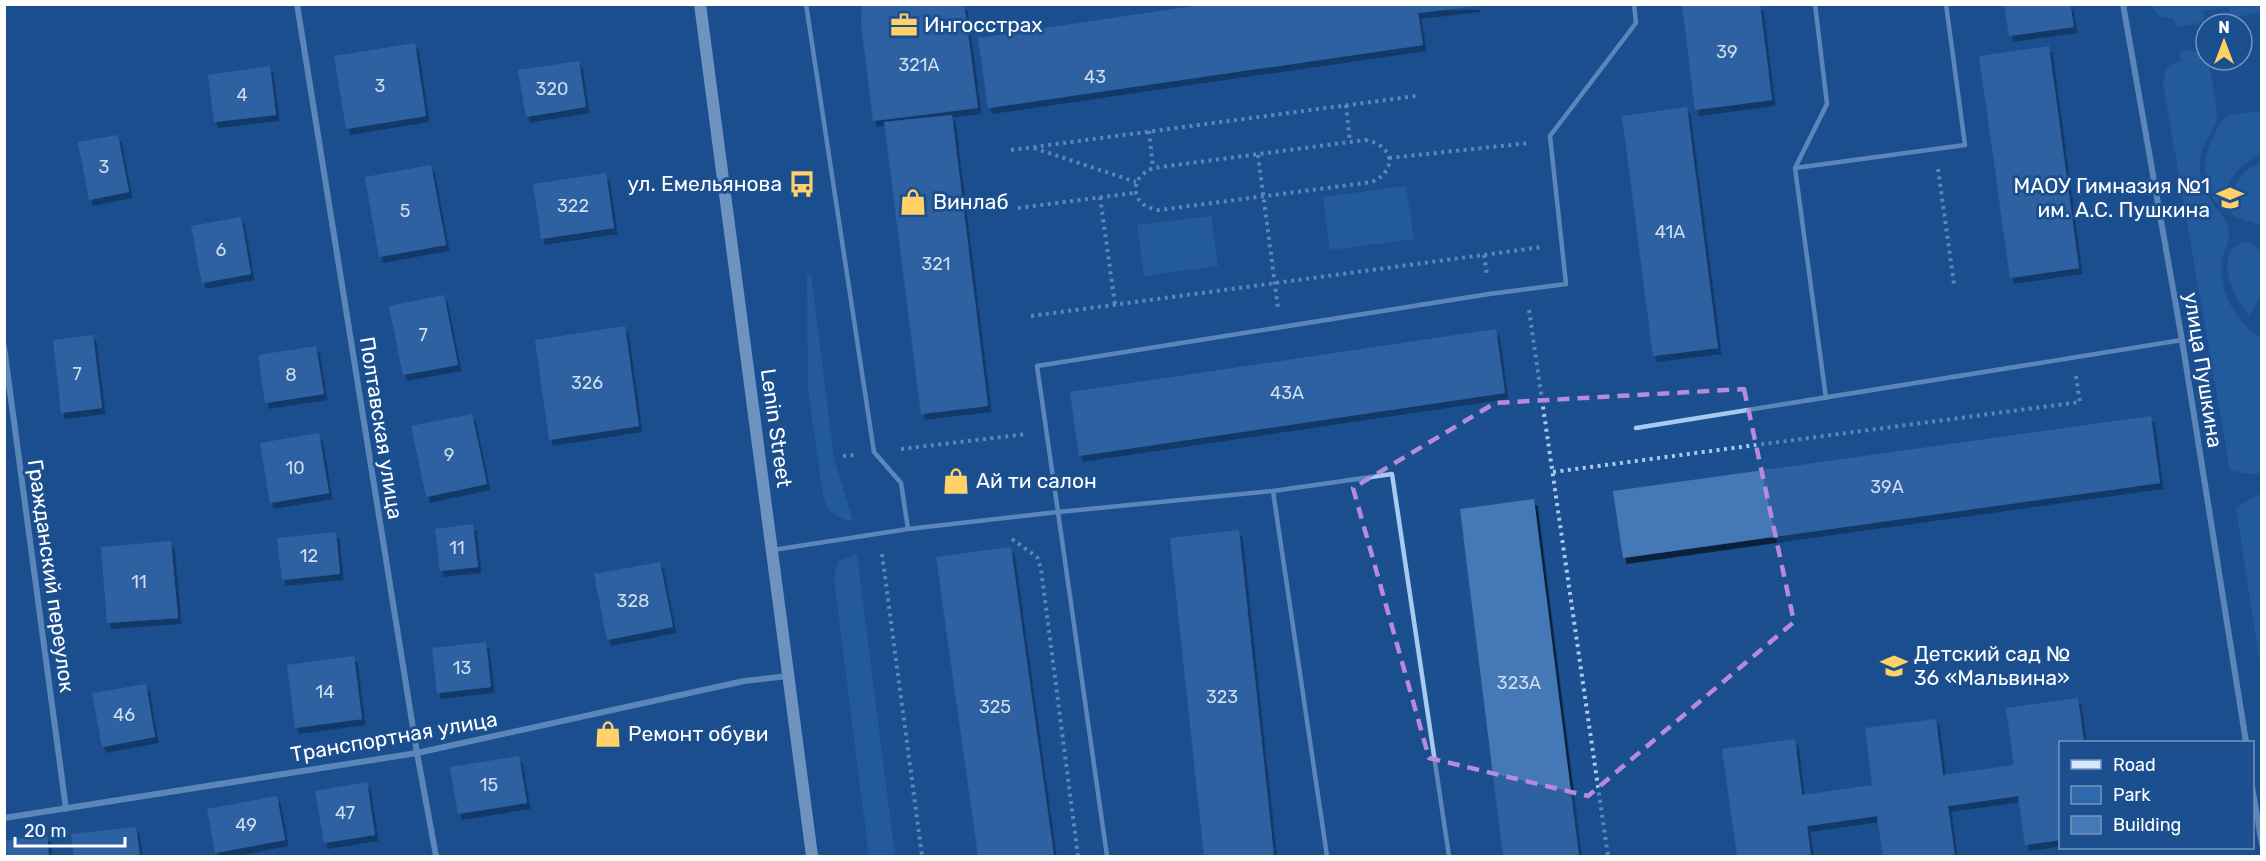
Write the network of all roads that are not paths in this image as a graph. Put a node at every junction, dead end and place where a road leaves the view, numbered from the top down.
1 (297, 4) edge
2 (700, 4) edge
3 (806, 4) edge
4 (1634, 4) edge
5 (1815, 4) edge
6 (1946, 4) edge
7 (2123, 4) edge
8 (1795, 168) junction
9 (2182, 340) junction
10 (4, 347) edge
11 (1826, 398) junction
12 (1636, 428) dead end
13 (1273, 491) junction
14 (1058, 512) junction
15 (908, 529) junction
16 (772, 550) junction
17 (788, 676) junction
18 (2246, 741) edge
19 (417, 753) junction
20 (2254, 793) edge
21 (66, 809) junction
22 (4, 818) edge
23 (2262, 844) edge
24 (436, 856) edge
25 (812, 856) edge
26 (1107, 856) edge
27 (1327, 856) edge
28 (1449, 856) edge

1 - 19 street, Полтавская улица
2 - 16 main road, Lenin Street
3 - 15 lane
4 - 14 lane
5 - 8 lane
6 - 8 lane
7 - 9 street, улица Пушкина
8 - 11 lane
9 - 11 lane
9 - 18 street, улица Пушкина
10 - 21 street, Гражданский переулок
11 - 12 lane
13 - 14 lane
13 - 27 lane
13 - 28 lane
14 - 15 lane
14 - 26 lane
15 - 16 lane
16 - 17 main road, Lenin Street
17 - 19 street, Транспортная улица
17 - 25 main road, Lenin Street
19 - 21 street, Транспортная улица
19 - 24 street, Полтавская улица
20 - 23 street
21 - 22 street, Транспортная улица

